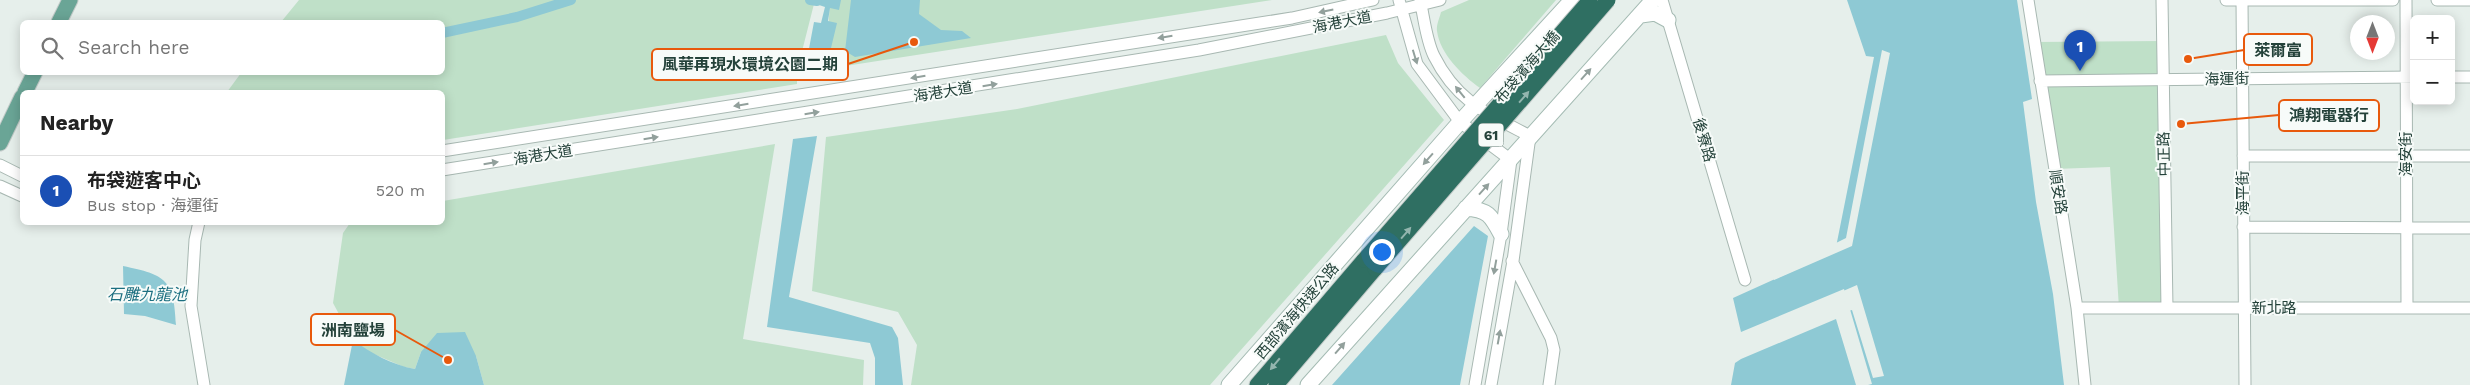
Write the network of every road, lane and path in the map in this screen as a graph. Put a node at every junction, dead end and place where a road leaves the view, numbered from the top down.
1 (70, 0) edge
2 (1373, 0) edge
3 (1440, 0) edge
4 (1590, 0) edge
5 (1608, 0) edge
6 (1653, 0) edge
7 (1662, 0) edge
8 (2028, 0) edge
9 (2162, 0) edge
10 (2226, 0) edge
11 (2242, 0) edge
12 (2393, 0) edge
13 (2406, 0) edge
14 (2437, 0) edge
15 (2470, 0) edge
16 (1572, 2) edge
17 (1420, 3) edge
18 (1401, 5) edge
19 (1641, 15) junction
20 (60, 20) edge
21 (1668, 20) junction
22 (33, 75) edge
23 (2410, 77) edge
24 (2455, 77) edge
25 (2470, 77) edge
26 (2243, 78) junction
27 (2162, 80) junction
28 (2040, 81) junction
29 (26, 90) edge
30 (20, 101) edge
31 (1475, 107) junction
32 (1460, 122) junction
33 (1530, 136) junction
34 (2, 137) edge
35 (445, 151) edge
36 (2243, 156) junction
37 (2406, 156) junction
38 (2470, 156) edge
39 (1510, 160) junction
40 (0, 165) edge
41 (445, 170) edge
42 (20, 175) edge
43 (0, 186) edge
44 (20, 195) edge
45 (1466, 208) junction
46 (198, 225) edge
47 (2243, 227) junction
48 (2407, 228) junction
49 (2470, 228) edge
50 (1501, 234) junction
51 (1513, 261) junction
52 (1369, 265) junction
53 (1745, 280) dead end
54 (2077, 308) junction
55 (2167, 308) junction
56 (2243, 308) junction
57 (2407, 308) junction
58 (2470, 308) edge
59 (204, 385) edge
60 (1229, 385) edge
61 (1257, 385) edge
62 (1276, 385) edge
63 (1308, 385) edge
64 (1475, 385) edge
65 (1491, 385) edge
66 (1549, 385) edge
67 (2086, 385) edge
68 (2245, 385) edge

1 - 20 main road
2 -> 35 street, 海港大道
3 - 17 street, 海港大道
4 - 52 highway, 布袋濱海大橋 / 61, bridge
52 -> 5 highway, 布袋濱海大橋 / 61, bridge
6 - 19 street
7 - 21 street, 後寮路
8 - 28 street, 順安路
9 - 27 street, 中正路
10 - 11 street
11 - 12 street
11 - 26 street, 海平街
13 - 23 street, 海安街
14 - 15 street
16 - 31 street
17 - 18 street, 海港大道
31 -> 17 street
18 -> 32 street
41 -> 18 street, 海港大道
19 - 21 street
33 -> 19 street
21 - 53 street, 後寮路
22 - 29 main road
23 - 26 street, 海運街
23 - 37 street, 海安街
24 - 25 street
26 - 27 street, 海運街
26 - 36 street, 海平街
27 - 28 street, 海運街
27 - 55 street, 中正路
28 - 54 street, 順安路
30 - 34 main road
31 - 32 street
31 - 33 street
32 - 39 street
32 -> 60 street
33 - 39 street
33 - 51 street
36 - 37 street
36 - 47 street, 海平街
37 - 38 street
37 - 48 street, 海安街
45 -> 39 street
39 - 50 street
40 - 42 street
43 - 44 street
45 - 50 street
63 -> 45 street
46 - 59 street
47 - 48 street
47 - 56 street, 海平街
48 - 49 street
48 - 57 street, 海安街
50 - 51 street
50 -> 64 street
65 -> 51 street
51 - 66 street
52 -> 61 highway, 西部濱海快速公路 / 61
52 - 62 highway, 61
54 - 55 street, 新北路
54 - 67 street, 順安路
55 - 56 street, 新北路
56 - 57 street, 新北路
56 - 68 street, 海平街
57 - 58 street, 新北路

